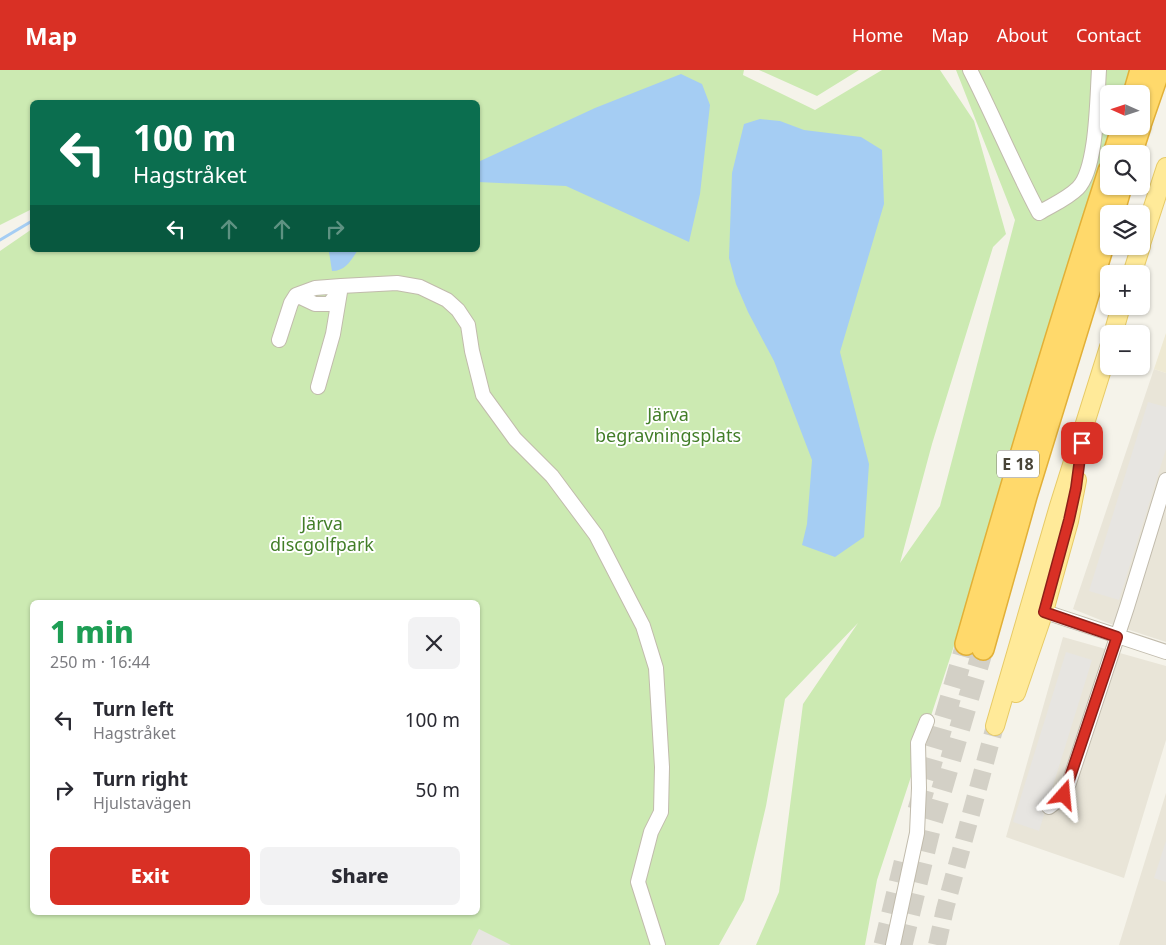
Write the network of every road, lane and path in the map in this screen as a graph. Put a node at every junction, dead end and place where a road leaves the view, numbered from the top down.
1 (970, 70) edge
2 (1099, 70) edge
3 (1142, 70) edge
4 (1159, 70) edge
5 (1137, 85) edge
6 (1150, 96) edge
7 (1166, 167) edge
8 (1103, 195) edge
9 (1150, 217) edge
10 (1100, 245) edge
11 (340, 288) junction
12 (1080, 288) junction
13 (279, 340) dead end
14 (1100, 375) edge
15 (318, 387) dead end
16 (1166, 480) edge
17 (1037, 609) junction
18 (1117, 637) junction
19 (975, 647) tunnel mouth
20 (1166, 652) edge
21 (927, 721) dead end
22 (1000, 728) tunnel mouth
23 (1049, 807) dead end
24 (658, 945) edge
25 (893, 945) edge

1 - 2 street
3 - 5 highway
4 - 6 highway
7 - 9 main road
8 - 12 highway, E 18
10 - 12 highway, E 18
11 - 13 street
11 - 15 street
11 - 24 street
12 - 19 highway, E 18
14 - 17 main road
16 - 18 street
17 - 18 street
17 - 22 main road
18 - 20 street
18 - 23 street
21 - 25 street

